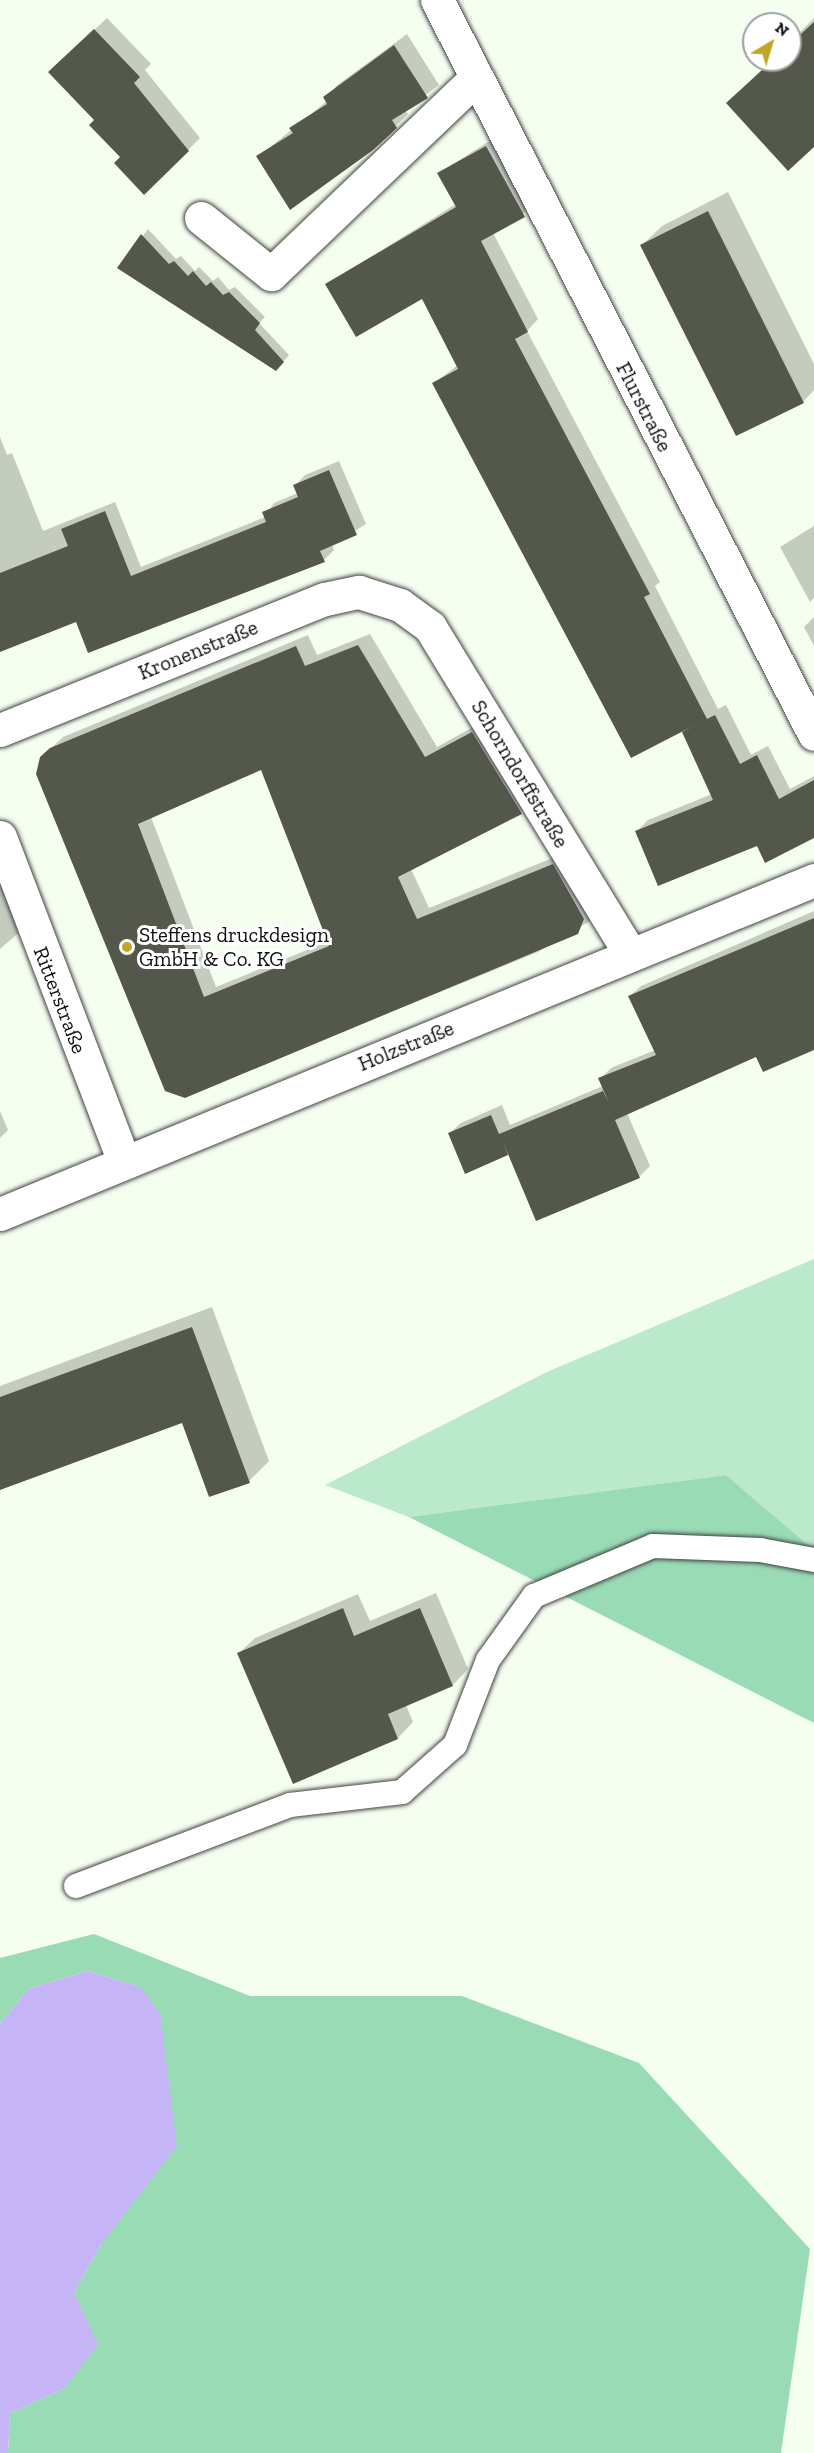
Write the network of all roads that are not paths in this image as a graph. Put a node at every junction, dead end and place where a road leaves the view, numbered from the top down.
1 (437, 0) edge
2 (476, 78) junction
3 (201, 218) dead end
4 (400, 605) joint
5 (0, 730) edge
6 (814, 734) edge
7 (0, 837) edge
8 (814, 880) edge
9 (630, 953) junction
10 (124, 1162) junction
11 (0, 1214) edge
12 (814, 1560) edge
13 (76, 1886) dead end

1 - 2 street, Flurstraße
2 - 3 street
2 - 6 street, Flurstraße
4 - 5 street, Kronenstraße
4 - 9 street, Schorndorffstraße
7 - 10 street, Ritterstraße
8 - 9 street, Holzstraße
9 - 10 street, Holzstraße
10 - 11 street, Holzstraße
12 - 13 lane

